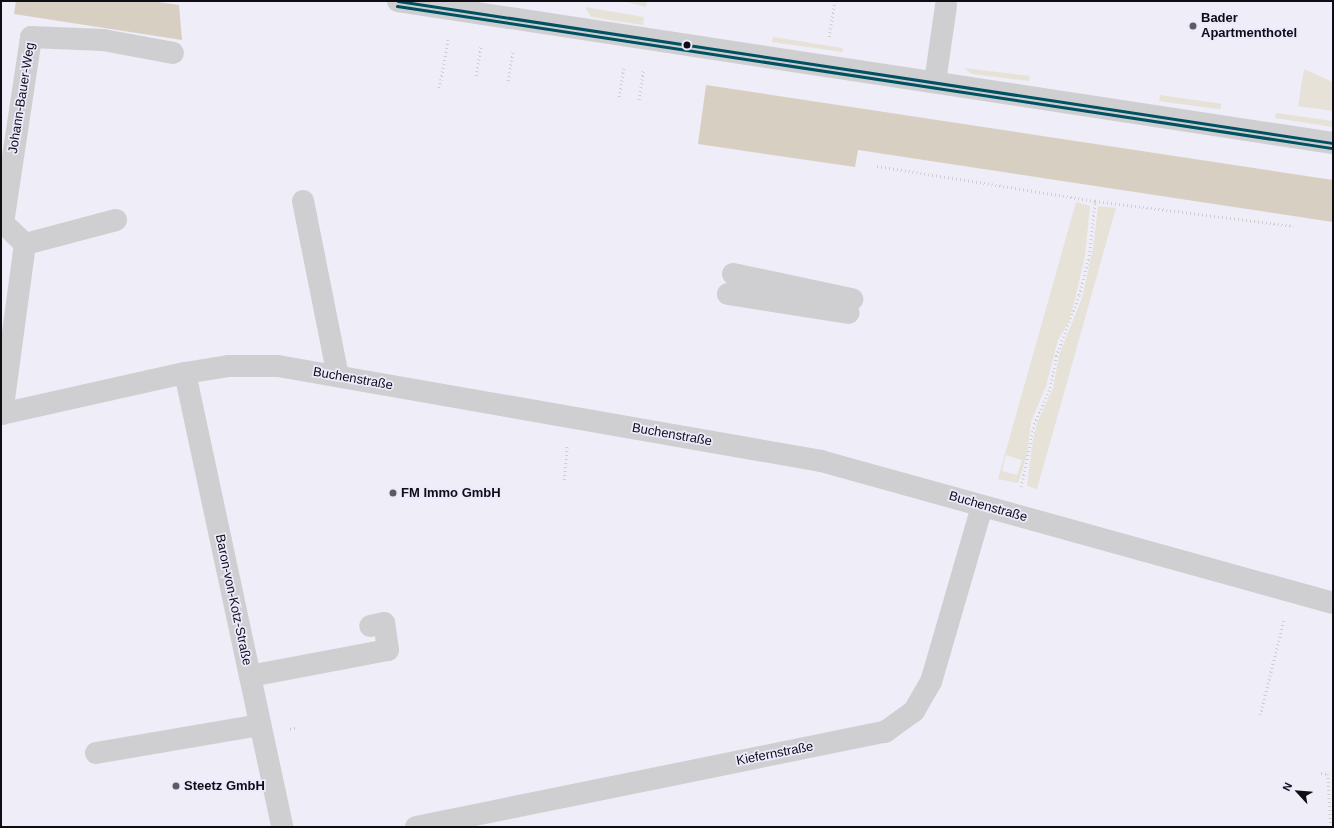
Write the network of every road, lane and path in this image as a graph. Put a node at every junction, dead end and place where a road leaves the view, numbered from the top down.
1 (398, 1) edge
2 (835, 1) edge
3 (946, 6) dead end
4 (448, 40) dead end
5 (828, 42) dead end
6 (481, 45) dead end
7 (513, 50) dead end
8 (172, 53) dead end
9 (624, 67) dead end
10 (643, 70) dead end
11 (476, 76) dead end
12 (508, 81) dead end
13 (934, 82) junction
14 (440, 88) dead end
15 (619, 96) dead end
16 (639, 100) dead end
17 (1333, 143) edge
18 (877, 166) dead end
19 (303, 201) dead end
20 (1096, 201) junction
21 (116, 220) dead end
22 (1293, 226) dead end
23 (25, 244) junction
24 (730, 284) dead end
25 (850, 306) dead end
26 (185, 373) junction
27 (338, 376) junction
28 (1, 414) edge
29 (565, 460) dead end
30 (564, 480) dead end
31 (982, 506) junction
32 (1016, 516) junction
33 (1292, 592) junction
34 (1333, 603) edge
35 (370, 626) dead end
36 (250, 676) junction
37 (1260, 715) dead end
38 (260, 725) junction
39 (96, 753) dead end
40 (1321, 773) dead end
41 (275, 826) edge
42 (416, 827) edge
43 (1331, 827) edge

1 - 13 street
2 - 5 path
3 - 13 street
4 - 14 path
6 - 11 path
7 - 12 path
8 - 23 street, Johann-Bauer-Weg
9 - 15 path
10 - 16 path
13 - 17 street
18 - 20 path
19 - 27 street
20 - 22 path
20 - 32 path
21 - 23 street
23 - 28 street
24 - 25 street
26 - 27 street, Buchenstraße
26 - 28 street, Buchenstraße
26 - 36 street, Baron-von-Kotz-Straße
27 - 31 street, Buchenstraße
29 - 30 path
31 - 32 street, Buchenstraße
31 - 42 street, Kiefernstraße
32 - 33 street, Buchenstraße
33 - 34 street, Buchenstraße
33 - 37 path
35 - 36 street
36 - 38 street, Baron-von-Kotz-Straße
38 - 39 street
38 - 41 street, Baron-von-Kotz-Straße
40 - 43 path

